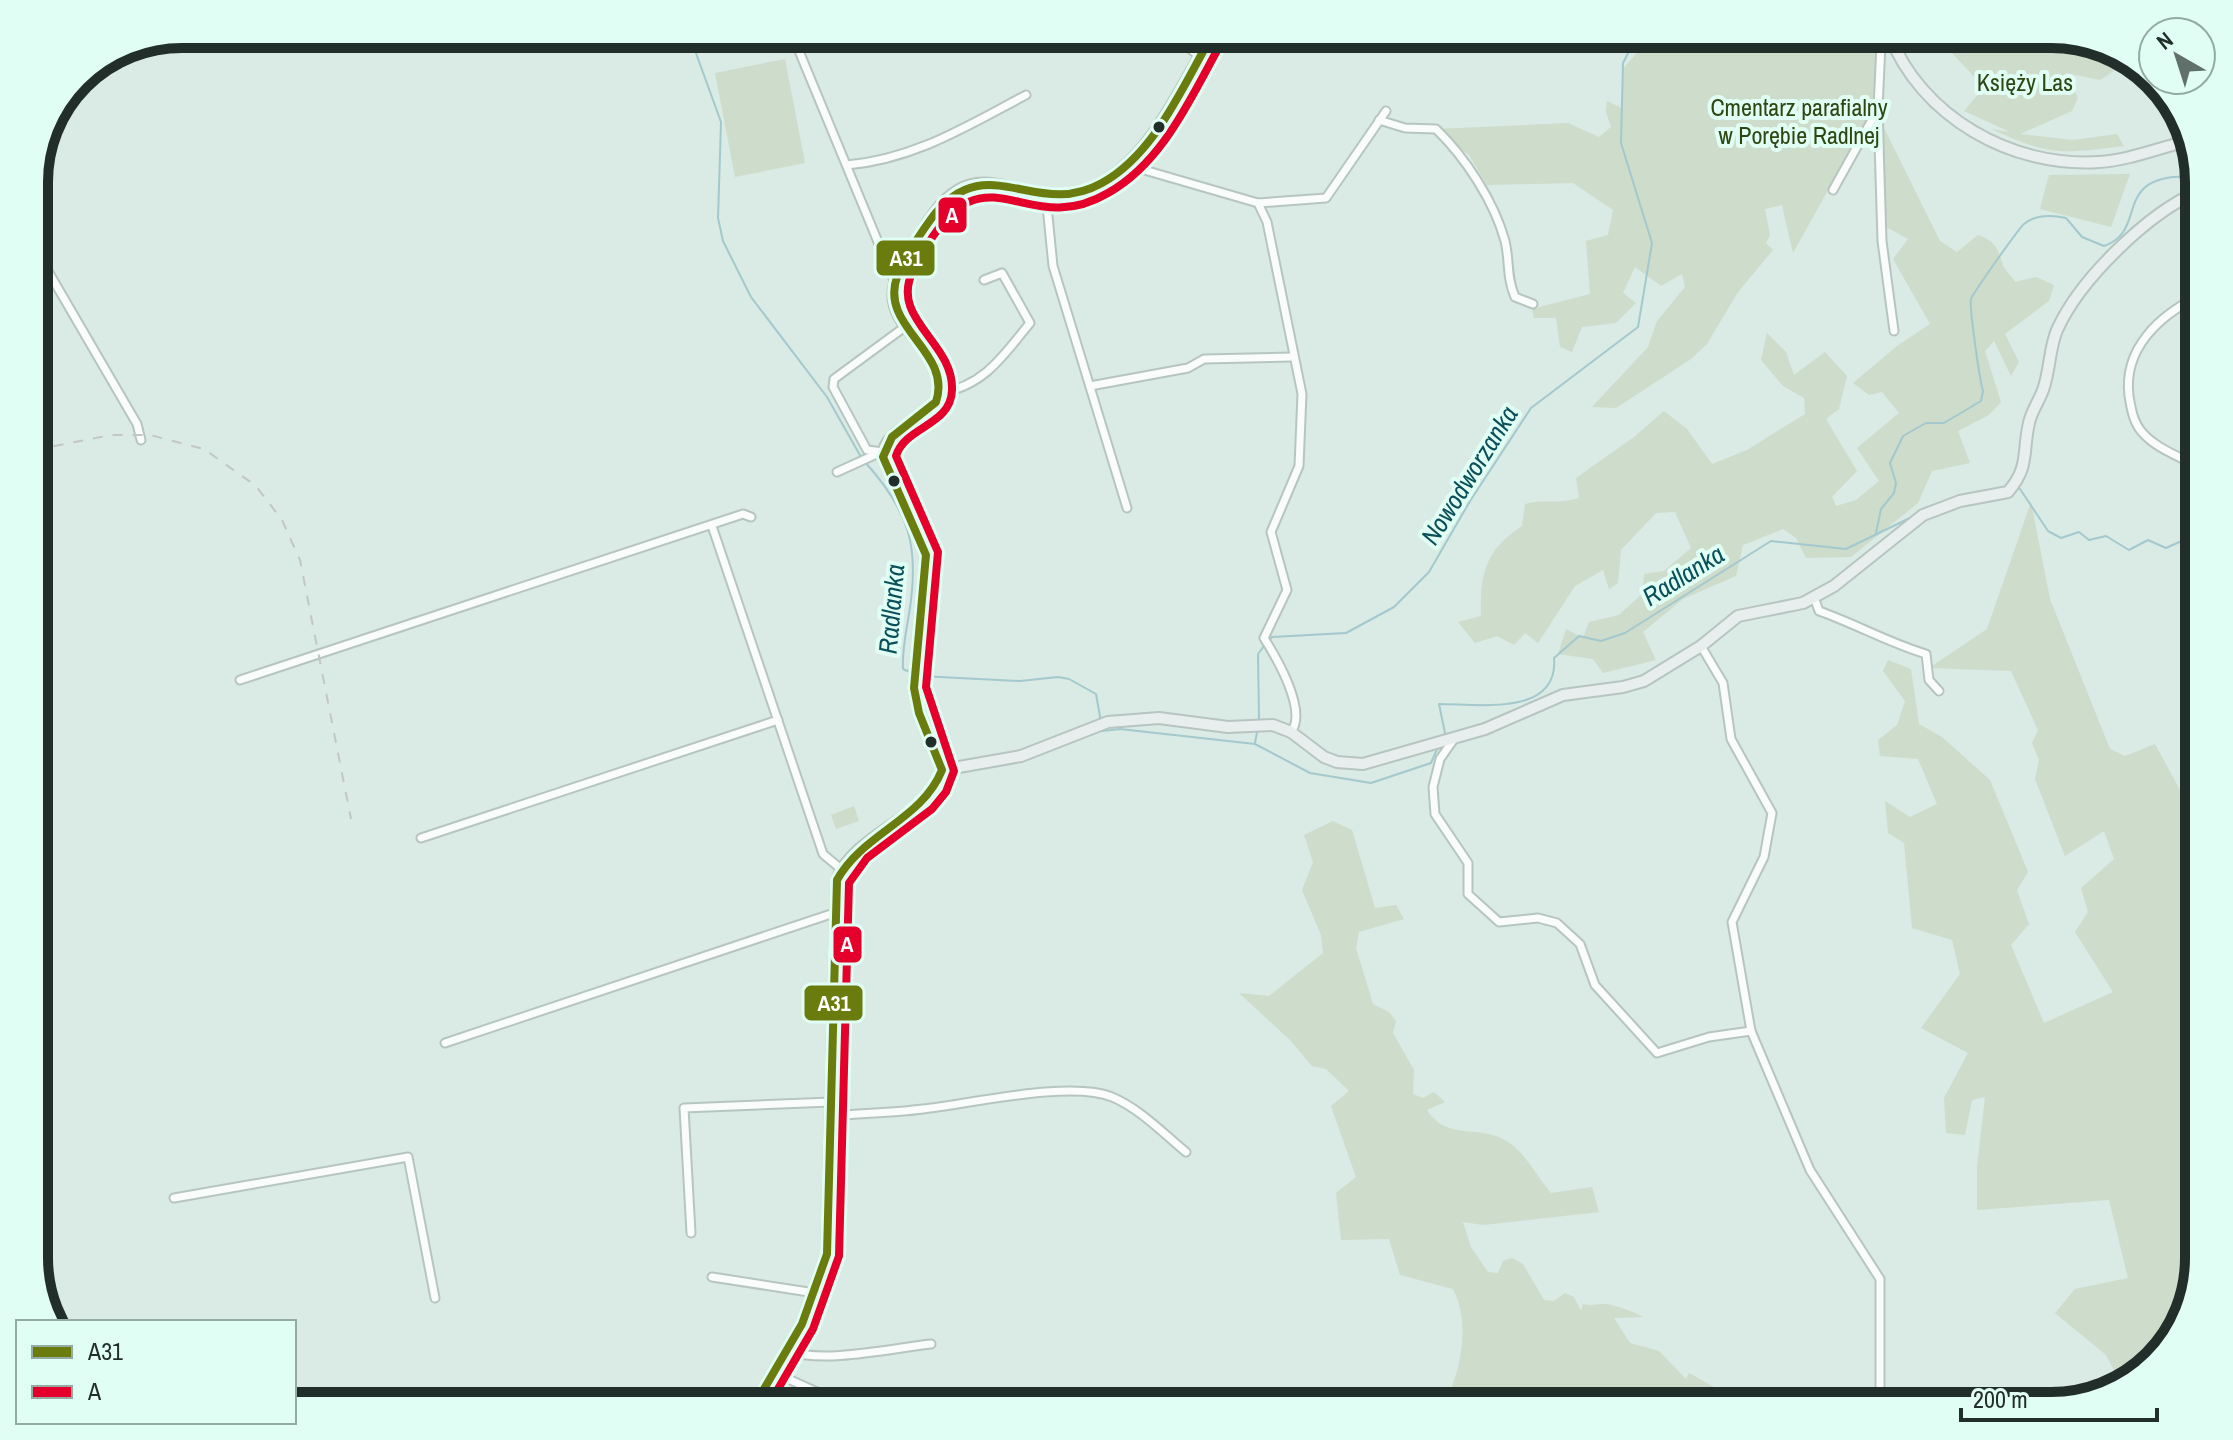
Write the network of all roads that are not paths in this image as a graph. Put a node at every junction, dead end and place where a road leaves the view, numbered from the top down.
1 (798, 48) edge
2 (1189, 48) edge
3 (1204, 48) edge
4 (1881, 48) edge
5 (1896, 48) edge
6 (1199, 56) junction
7 (1026, 95) dead end
8 (1878, 109) junction
9 (1386, 111) dead end
10 (1379, 120) junction
11 (2179, 143) edge
12 (847, 165) junction
13 (1127, 165) junction
14 (1833, 190) dead end
15 (1046, 196) junction
16 (2185, 198) edge
17 (1258, 203) junction
18 (48, 271) edge
19 (984, 280) dead end
20 (895, 283) junction
21 (1533, 304) dead end
22 (2185, 304) edge
23 (906, 326) junction
24 (1894, 331) dead end
25 (1292, 357) junction
26 (1090, 386) junction
27 (940, 393) junction
28 (141, 440) dead end
29 (883, 452) junction
30 (2185, 460) edge
31 (837, 472) dead end
32 (1127, 508) dead end
33 (751, 517) dead end
34 (712, 526) junction
35 (1814, 597) junction
36 (1701, 646) junction
37 (240, 680) dead end
38 (1939, 691) dead end
39 (778, 720) junction
40 (1291, 732) junction
41 (1452, 739) junction
42 (942, 770) junction
43 (421, 838) dead end
44 (841, 869) junction
45 (834, 913) junction
46 (1751, 1031) junction
47 (445, 1043) dead end
48 (831, 1102) junction
49 (831, 1116) junction
50 (1186, 1152) dead end
51 (174, 1198) dead end
52 (691, 1233) dead end
53 (712, 1277) dead end
54 (815, 1293) junction
55 (435, 1298) dead end
56 (931, 1344) dead end
57 (789, 1351) junction
58 (775, 1373) junction
59 (763, 1392) edge
60 (817, 1392) edge
61 (1880, 1392) edge

1 - 12 street
2 - 6 street
3 - 6 street
4 - 8 street
5 - 11 street
6 - 13 street
7 - 12 street
8 - 14 street
8 - 24 street
9 - 10 street
10 - 17 street
10 - 21 street
12 - 20 street
13 - 15 street
13 - 17 street
15 - 20 street
15 - 26 street
16 - 35 street
17 - 25 street
18 - 28 street
19 - 27 street
20 - 23 street
22 - 30 street
23 - 27 street
23 - 29 street
25 - 26 street
25 - 40 street
26 - 32 street
27 - 29 street
29 - 31 street
29 - 42 street
33 - 34 street
34 - 37 street
34 - 39 street
35 - 36 street
35 - 38 street
36 - 41 street
36 - 46 street
39 - 43 street
39 - 44 street
40 - 41 street
40 - 42 street
41 - 46 street
42 - 44 street
44 - 45 street
45 - 47 street
45 - 48 street
46 - 61 street
48 - 49 street
48 - 52 street
49 - 50 street
49 - 54 street
51 - 55 street
53 - 54 street
54 - 57 street
56 - 57 street
57 - 58 street
58 - 59 street
58 - 60 street

